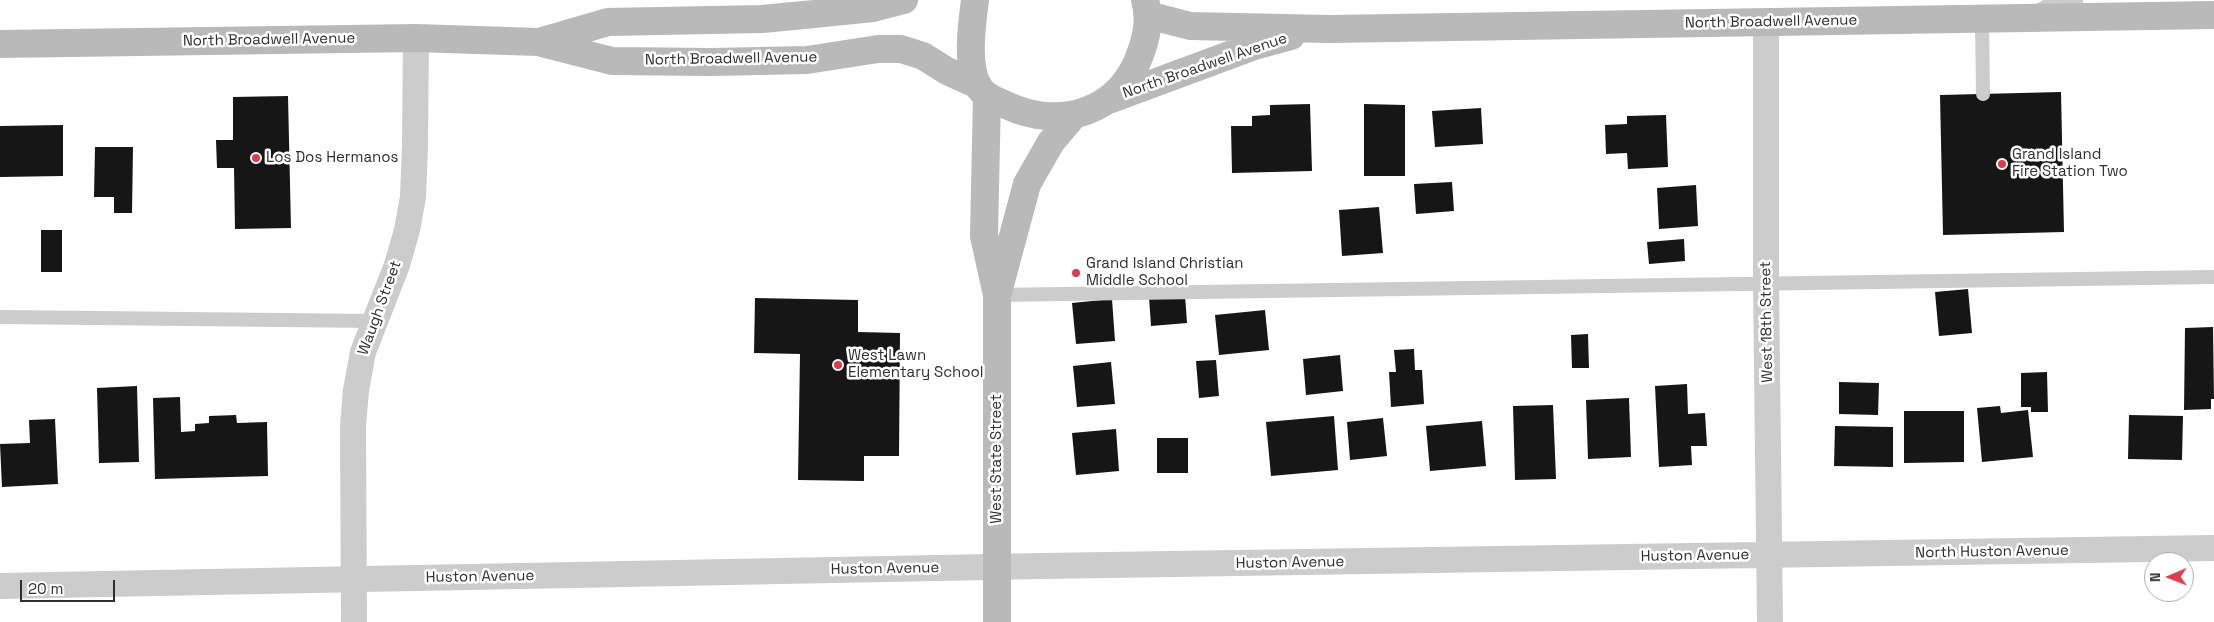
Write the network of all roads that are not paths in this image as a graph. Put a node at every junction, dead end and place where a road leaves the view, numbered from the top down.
1 (904, 0) edge
2 (975, 0) edge
3 (2070, 0) edge
4 (1147, 4) edge
5 (2214, 15) edge
6 (2036, 19) junction
7 (1982, 20) junction
8 (1766, 22) junction
9 (1329, 29) junction
10 (416, 38) junction
11 (538, 42) junction
12 (0, 44) edge
13 (982, 91) junction
14 (1983, 94) dead end
15 (1111, 99) junction
16 (1074, 115) junction
17 (2214, 277) edge
18 (1766, 283) junction
19 (996, 295) junction
20 (0, 317) edge
21 (375, 322) junction
22 (2214, 548) edge
23 (1770, 555) junction
24 (996, 567) junction
25 (353, 580) junction
26 (0, 586) edge
27 (354, 622) edge
28 (997, 622) edge
29 (1770, 622) edge

1 - 11 main road, North Broadwell Avenue
2 - 13 main road, West State Street
3 - 6 street
4 - 9 main road, North Broadwell Avenue
4 - 15 main road
5 - 6 main road, North Broadwell Avenue
6 - 7 main road, North Broadwell Avenue
7 - 8 main road, North Broadwell Avenue
7 - 14 lane
8 - 9 main road, North Broadwell Avenue
8 - 18 street, West 18th Street
9 - 15 main road, North Broadwell Avenue
10 - 11 main road, North Broadwell Avenue
10 - 12 main road, North Broadwell Avenue
10 - 21 street, Waugh Street
11 - 13 main road, North Broadwell Avenue
13 - 16 main road, North Broadwell Avenue
13 - 19 main road, West State Street
15 - 16 main road, North Broadwell Avenue
16 - 19 main road, West State Street
17 - 18 lane
18 - 19 lane
18 - 23 street, West 18th Street
19 - 24 main road, West State Street
20 - 21 lane
21 - 25 street, Waugh Street
22 - 23 street, North Huston Avenue
23 - 24 street, Huston Avenue
23 - 29 street, West 18th Street
24 - 25 street, Huston Avenue
24 - 28 main road, West State Street
25 - 26 street, Huston Avenue
25 - 27 street, Waugh Street

